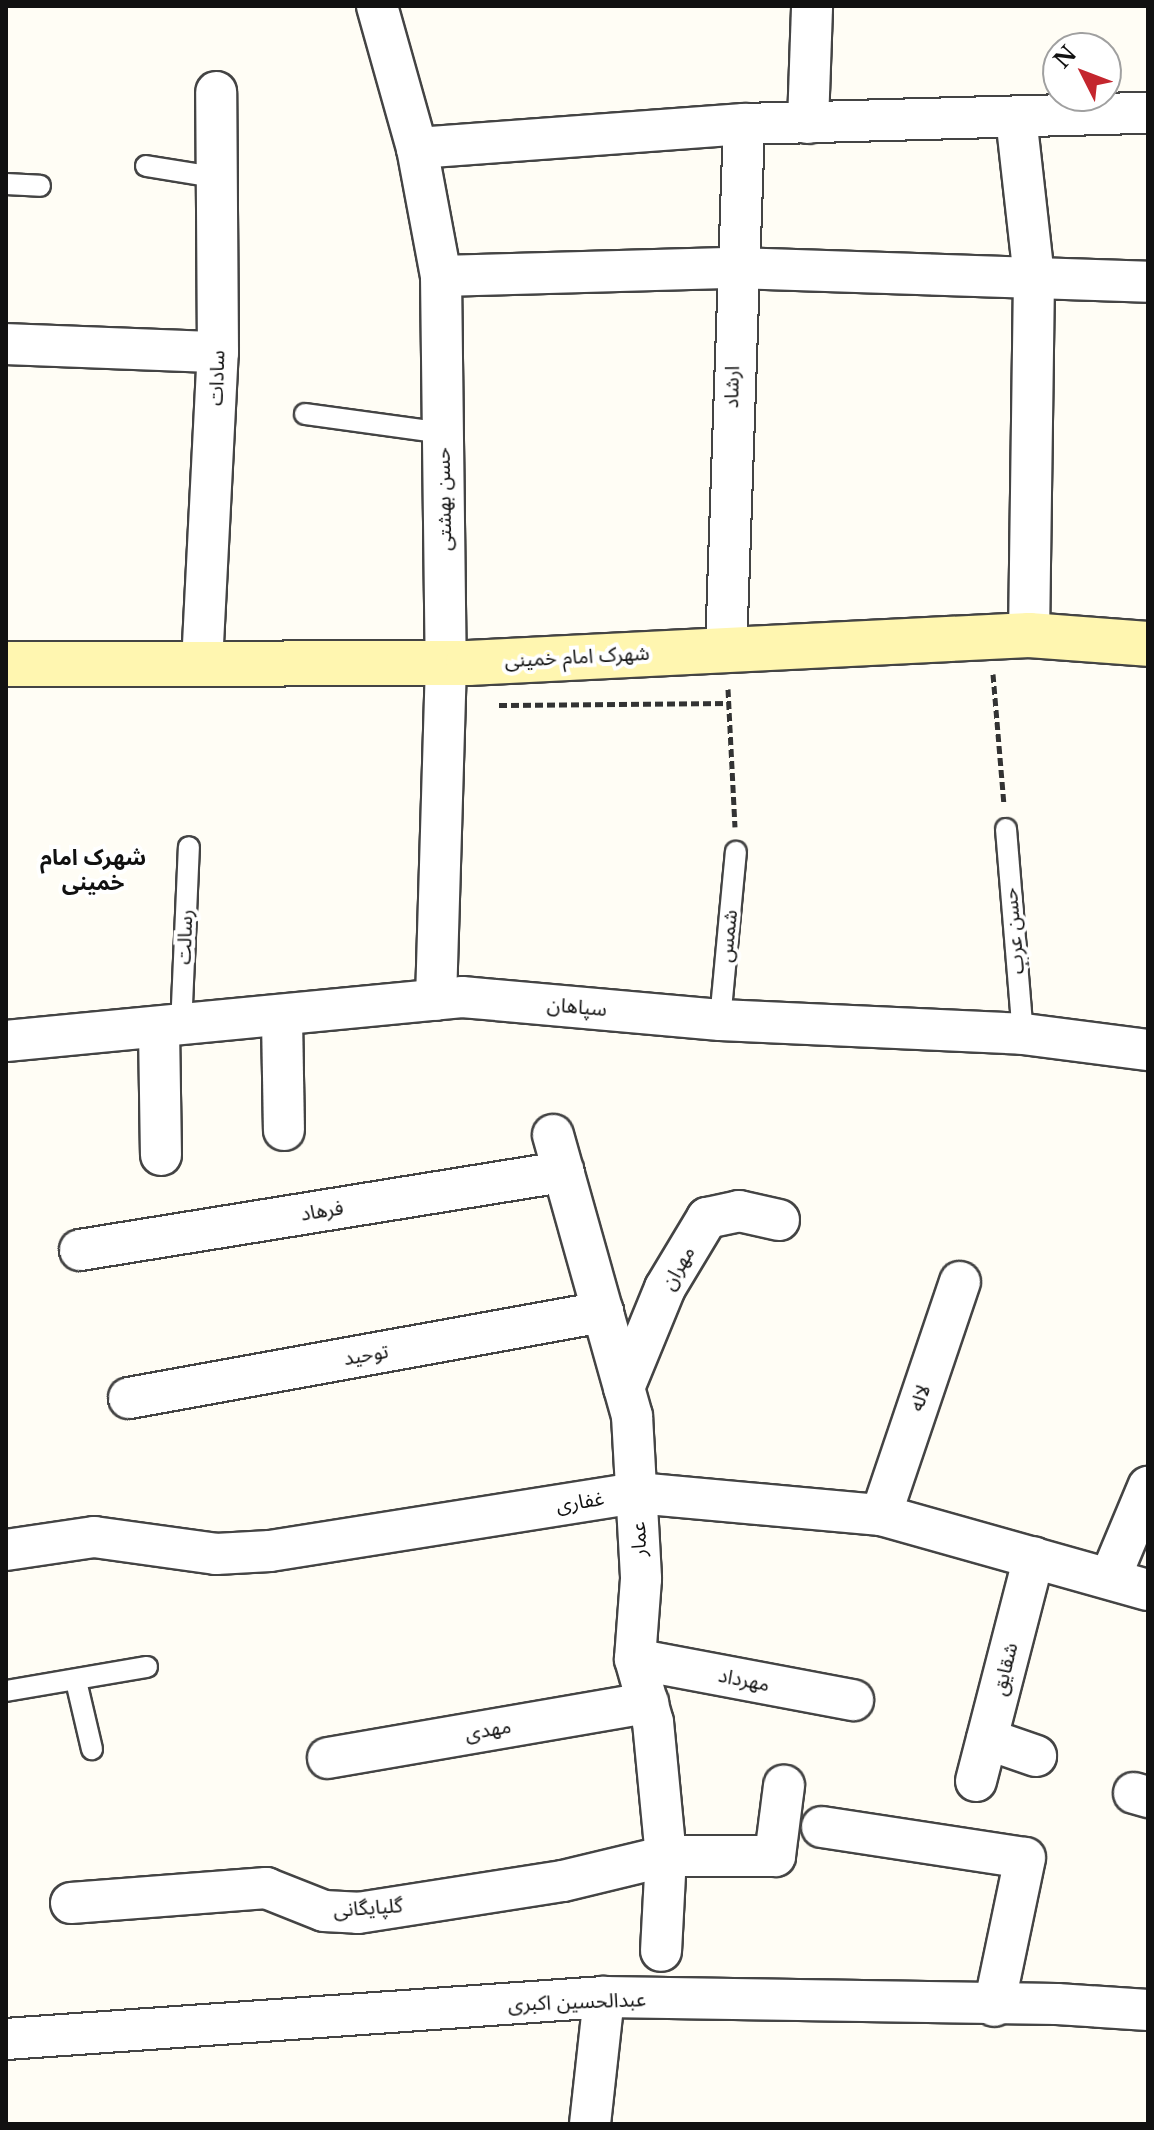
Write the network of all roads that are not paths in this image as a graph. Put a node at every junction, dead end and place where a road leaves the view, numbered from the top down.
1 (377, 6) edge
2 (812, 6) edge
3 (216, 92) dead end
4 (1148, 113) edge
5 (1016, 117) junction
6 (808, 123) junction
7 (744, 124) junction
8 (417, 148) junction
9 (146, 166) dead end
10 (213, 177) junction
11 (6, 184) edge
12 (40, 186) dead end
13 (735, 268) junction
14 (441, 276) junction
15 (1034, 278) junction
16 (1148, 282) edge
17 (6, 344) edge
18 (218, 352) junction
19 (305, 414) dead end
20 (443, 433) junction
21 (1010, 636) junction
22 (1148, 644) edge
23 (726, 650) junction
24 (446, 663) junction
25 (6, 664) edge
26 (202, 664) junction
27 (1006, 829) road end
28 (189, 847) dead end
29 (736, 852) road end
30 (436, 1000) junction
31 (282, 1018) junction
32 (720, 1020) junction
33 (170, 1029) junction
34 (1023, 1034) junction
35 (6, 1041) edge
36 (1148, 1050) edge
37 (284, 1130) dead end
38 (558, 1154) joint
39 (161, 1155) dead end
40 (779, 1220) dead end
41 (80, 1250) dead end
42 (960, 1282) dead end
43 (603, 1312) junction
44 (624, 1388) junction
45 (129, 1398) dead end
46 (1148, 1487) edge
47 (637, 1493) junction
48 (881, 1515) junction
49 (6, 1550) edge
50 (1034, 1557) junction
51 (1110, 1578) junction
52 (1148, 1590) edge
53 (635, 1659) junction
54 (147, 1667) dead end
55 (76, 1681) junction
56 (6, 1691) edge
57 (853, 1700) dead end
58 (648, 1703) junction
59 (987, 1739) junction
60 (92, 1749) dead end
61 (1036, 1756) dead end
62 (328, 1758) dead end
63 (976, 1781) dead end
64 (784, 1786) dead end
65 (822, 1827) dead end
66 (666, 1856) junction
67 (71, 1903) dead end
68 (661, 1951) dead end
69 (604, 1997) junction
70 (994, 2006) junction
71 (1148, 2010) edge
72 (6, 2039) edge
73 (590, 2124) edge

1 - 8 street, حسن بهشتی
2 - 6 street
3 - 10 street, سادات
4 - 5 street
5 - 6 street
5 - 15 street
6 - 7 street
7 - 8 street
7 - 13 street, ارشاد
8 - 14 street, حسن بهشتی
9 - 10 lane
10 - 18 street, سادات
11 - 12 lane
13 - 14 street
13 - 15 street
13 - 23 street, ارشاد
14 - 20 street, حسن بهشتی
15 - 16 street
15 - 21 street
17 - 18 street
18 - 26 street, سادات
19 - 20 lane
20 - 24 street, حسن بهشتی
21 - 22 street, شهرک امام خمینی
21 - 23 street, شهرک امام خمینی
23 - 24 street, شهرک امام خمینی
24 - 26 street, شهرک امام خمینی
24 - 30 street, حسن بهشتی
25 - 26 street, شهرک امام خمینی
27 - 34 lane, حسن عرب
28 - 33 lane, رسالت
29 - 32 lane, شمس
30 - 31 street, سپاهان
30 - 32 street, سپاهان
31 - 33 street, سپاهان
31 - 37 street
32 - 34 street, سپاهان
33 - 35 street, سپاهان
33 - 39 street
34 - 36 street, سپاهان
38 - 41 street, فرهاد
38 - 43 street, عمار
40 - 44 street, مهران
42 - 48 street, لاله
43 - 44 street, عمار
43 - 45 street, توحید
44 - 47 street, عمار
46 - 51 street
47 - 48 street, غفاری
47 - 49 street, غفاری
47 - 53 street, عمار
48 - 50 street, غفاری
50 - 51 street, غفاری
50 - 59 street, شقایق
51 - 52 street, غفاری
53 - 57 street, مهرداد
53 - 58 street, عمار
54 - 55 lane
55 - 56 lane
55 - 60 lane
58 - 62 street, مهدی
58 - 66 street, عمار
59 - 61 street
59 - 63 street, شقایق
64 - 66 street, گلپایگانی
65 - 70 street
66 - 67 street, گلپایگانی
66 - 68 street, عمار
69 - 70 street, عبدالحسین اکبری
69 - 72 street, عبدالحسین اکبری
69 - 73 street
70 - 71 street, عبدالحسین اکبری

